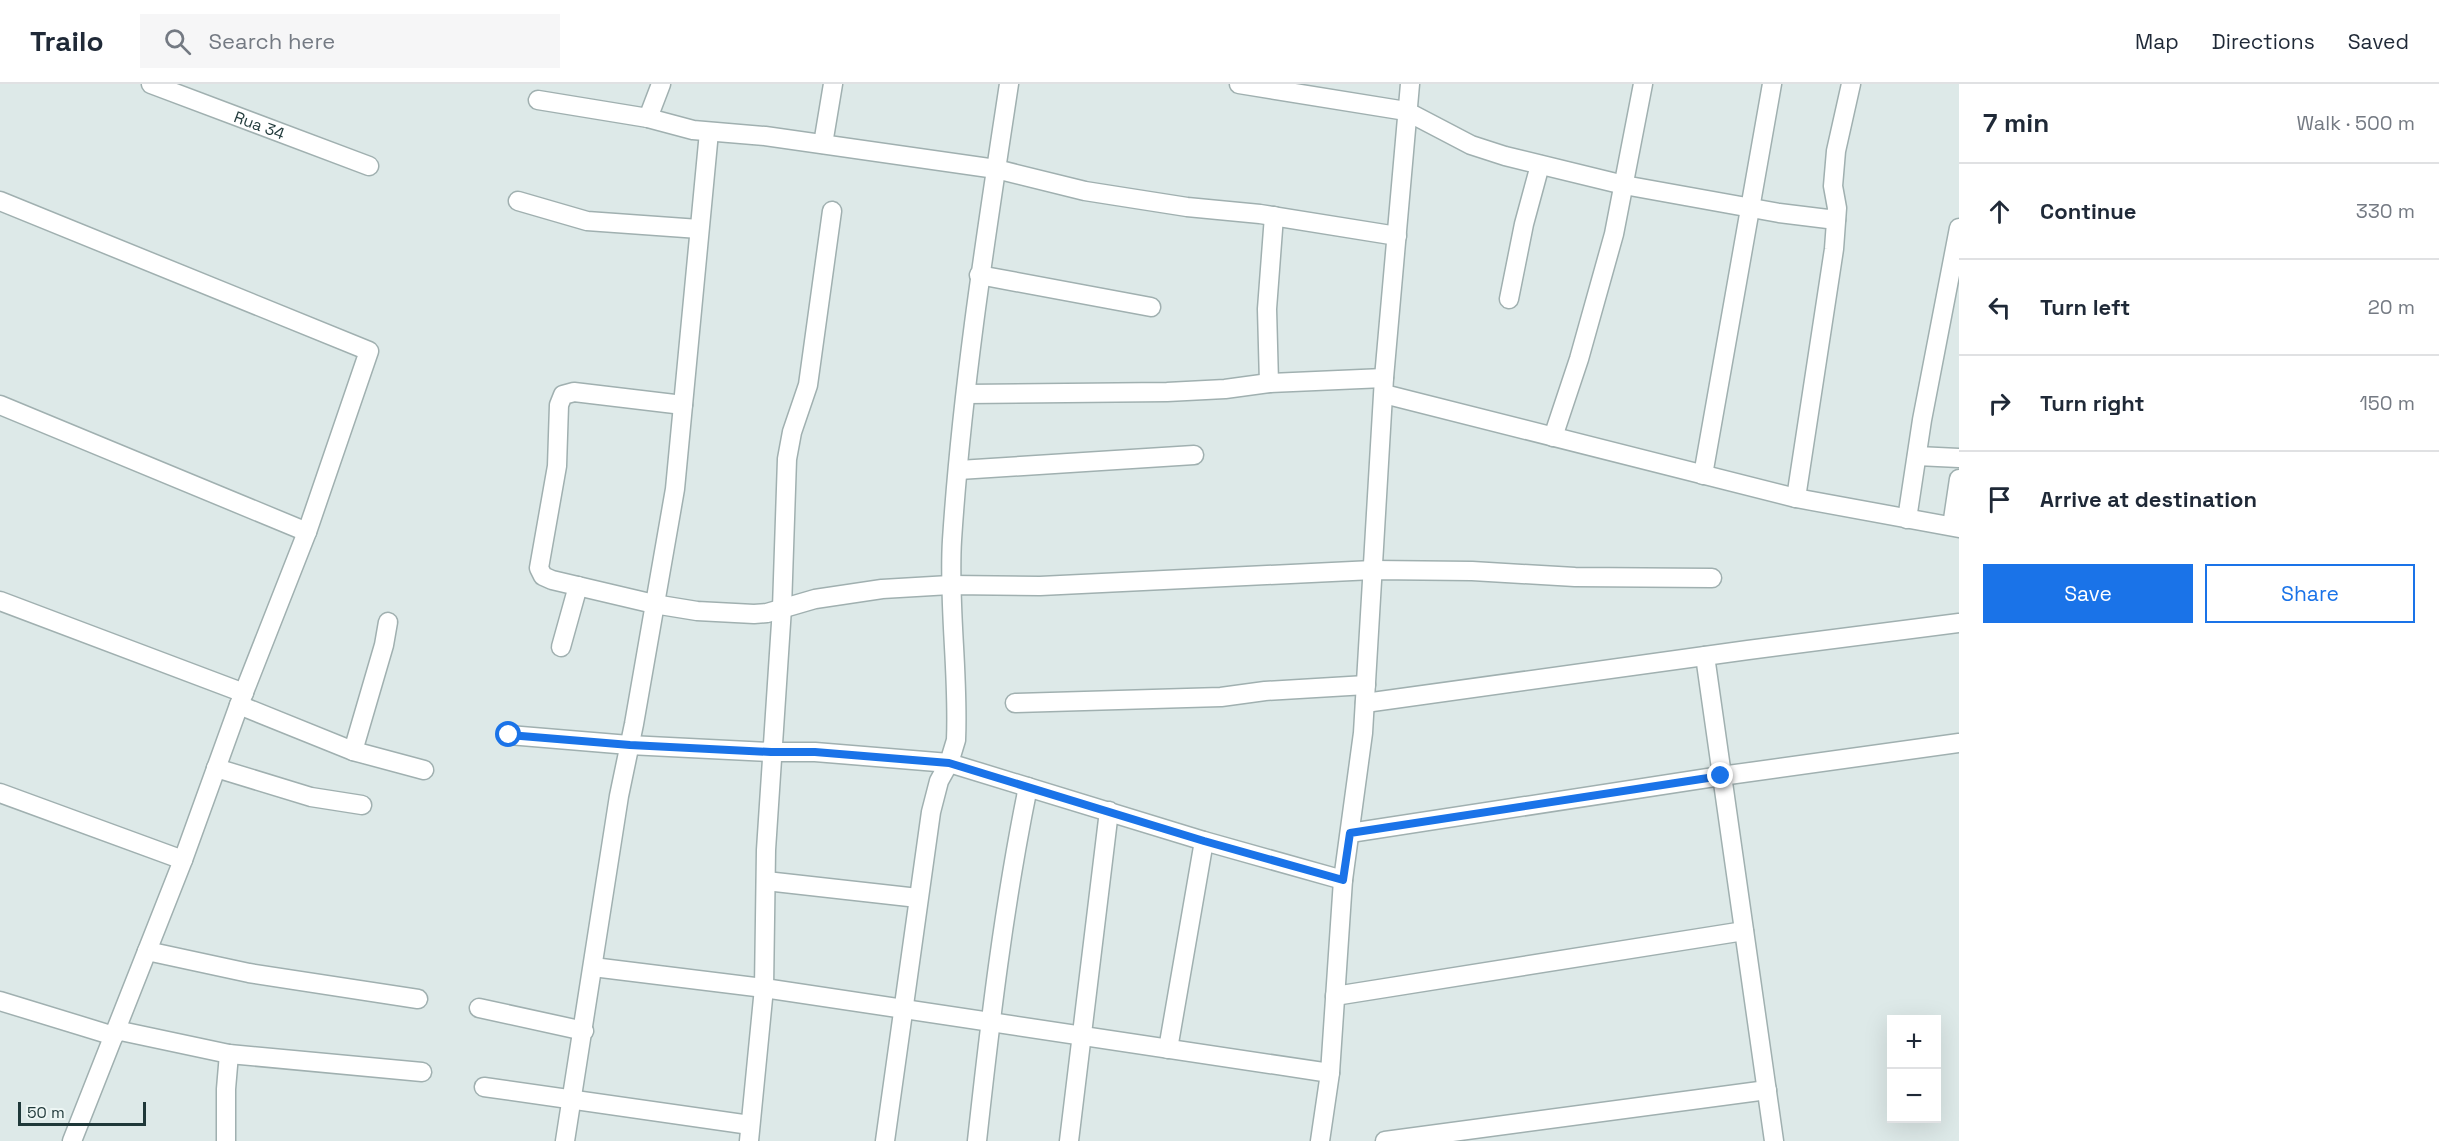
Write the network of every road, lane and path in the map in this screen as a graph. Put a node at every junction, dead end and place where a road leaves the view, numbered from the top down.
1 (151, 84) edge
2 (661, 84) edge
3 (833, 84) edge
4 (1009, 84) edge
5 (1239, 84) edge
6 (1410, 84) edge
7 (1643, 84) edge
8 (1772, 84) edge
9 (1851, 84) edge
10 (538, 100) dead end
11 (1406, 111) junction
12 (648, 118) junction
13 (709, 132) junction
14 (823, 144) junction
15 (1540, 165) junction
16 (369, 166) dead end
17 (996, 169) junction
18 (1624, 185) junction
19 (0, 201) edge
20 (518, 201) dead end
21 (1751, 208) junction
22 (832, 211) dead end
23 (1274, 216) junction
24 (1836, 220) junction
25 (1959, 228) edge
26 (699, 229) junction
27 (1397, 236) junction
28 (979, 275) junction
29 (1509, 299) dead end
30 (1151, 307) dead end
31 (1269, 383) junction
32 (1384, 386) junction
33 (966, 394) junction
34 (0, 405) edge
35 (683, 405) junction
36 (1553, 436) junction
37 (1194, 455) dead end
38 (1917, 456) junction
39 (1959, 458) edge
40 (958, 470) junction
41 (1703, 475) junction
42 (1959, 479) edge
43 (1796, 498) junction
44 (1907, 519) junction
45 (1956, 527) edge
46 (307, 532) junction
47 (1373, 570) junction
48 (1712, 578) dead end
49 (950, 585) junction
50 (578, 586) junction
51 (0, 601) edge
52 (654, 604) junction
53 (782, 608) junction
54 (388, 622) dead end
55 (1959, 624) edge
56 (561, 647) dead end
57 (1706, 656) junction
58 (1365, 694) junction
59 (241, 699) junction
60 (1015, 703) dead end
61 (509, 735) dead end
62 (1959, 743) edge
63 (630, 745) junction
64 (353, 751) junction
65 (771, 752) junction
66 (949, 763) junction
67 (216, 768) junction
68 (424, 770) dead end
69 (1721, 776) junction
70 (1028, 786) junction
71 (0, 793) edge
72 (362, 805) dead end
73 (1109, 811) junction
74 (1350, 833) junction
75 (1204, 841) junction
76 (183, 860) junction
77 (1343, 880) junction
78 (766, 881) junction
79 (918, 898) junction
80 (1744, 931) junction
81 (147, 951) junction
82 (593, 967) junction
83 (764, 988) junction
84 (1335, 996) junction
85 (418, 999) dead end
86 (0, 1001) edge
87 (479, 1008) dead end
88 (903, 1009) junction
89 (990, 1022) junction
90 (584, 1031) junction
91 (115, 1033) junction
92 (1081, 1036) junction
93 (1168, 1049) junction
94 (229, 1054) junction
95 (422, 1072) dead end
96 (1330, 1073) junction
97 (484, 1087) dead end
98 (1767, 1090) junction
99 (570, 1100) junction
100 (749, 1133) edge
101 (72, 1141) edge
102 (226, 1141) edge
103 (565, 1141) edge
104 (885, 1141) edge
105 (977, 1141) edge
106 (1069, 1141) edge
107 (1320, 1141) edge
108 (1384, 1141) edge
109 (1774, 1141) edge

1 - 16 street, Rua 34
2 - 12 street
3 - 14 street
4 - 17 street
5 - 11 street
6 - 11 street
7 - 18 street
8 - 21 street
9 - 24 street
10 - 12 street
11 - 15 street
11 - 27 street
12 - 13 street
13 - 14 street
13 - 26 street
14 - 17 street
15 - 18 street
15 - 29 street
17 - 23 street
17 - 28 street
18 - 21 street
18 - 36 street
19 - 46 street
20 - 26 street
21 - 24 street
21 - 41 street
22 - 53 street
23 - 27 street
23 - 31 street
24 - 43 street
25 - 38 street
26 - 35 street
27 - 32 street
28 - 30 street
28 - 33 street
31 - 32 street
31 - 33 street
32 - 36 street
32 - 47 street
33 - 40 street
34 - 46 street
35 - 50 street
35 - 52 street
36 - 41 street
37 - 40 street
38 - 39 street
38 - 44 street
40 - 49 street
41 - 43 street
42 - 45 street
43 - 44 street
44 - 45 street
46 - 59 street
47 - 48 street
47 - 49 street
47 - 58 street
49 - 53 street
49 - 66 street
50 - 52 street
50 - 56 street
51 - 59 street
52 - 53 street
52 - 63 street
53 - 65 street
54 - 64 street
55 - 57 street
57 - 58 street
57 - 69 street
58 - 60 street
58 - 74 street
59 - 64 street
59 - 67 street
61 - 63 street
62 - 69 street
63 - 65 street
63 - 82 street
64 - 68 street
65 - 66 street
65 - 78 street
66 - 70 street
66 - 79 street
67 - 72 street
67 - 76 street
69 - 74 street
69 - 80 street
70 - 73 street
70 - 89 street
71 - 76 street
73 - 75 street
73 - 92 street
74 - 77 street
75 - 77 street
75 - 93 street
76 - 81 street
77 - 84 street
78 - 79 street
78 - 83 street
79 - 88 street
80 - 84 street
80 - 98 street
81 - 85 street
81 - 91 street
82 - 83 street
82 - 90 street
83 - 88 street
83 - 100 street
84 - 96 street
86 - 91 street
87 - 90 street
88 - 89 street
88 - 104 street
89 - 92 street
89 - 105 street
90 - 99 street
91 - 94 street
91 - 101 street
92 - 93 street
92 - 106 street
93 - 96 street
94 - 95 street
94 - 102 street
96 - 107 street
97 - 99 street
98 - 108 street
98 - 109 street
99 - 100 street
99 - 103 street

